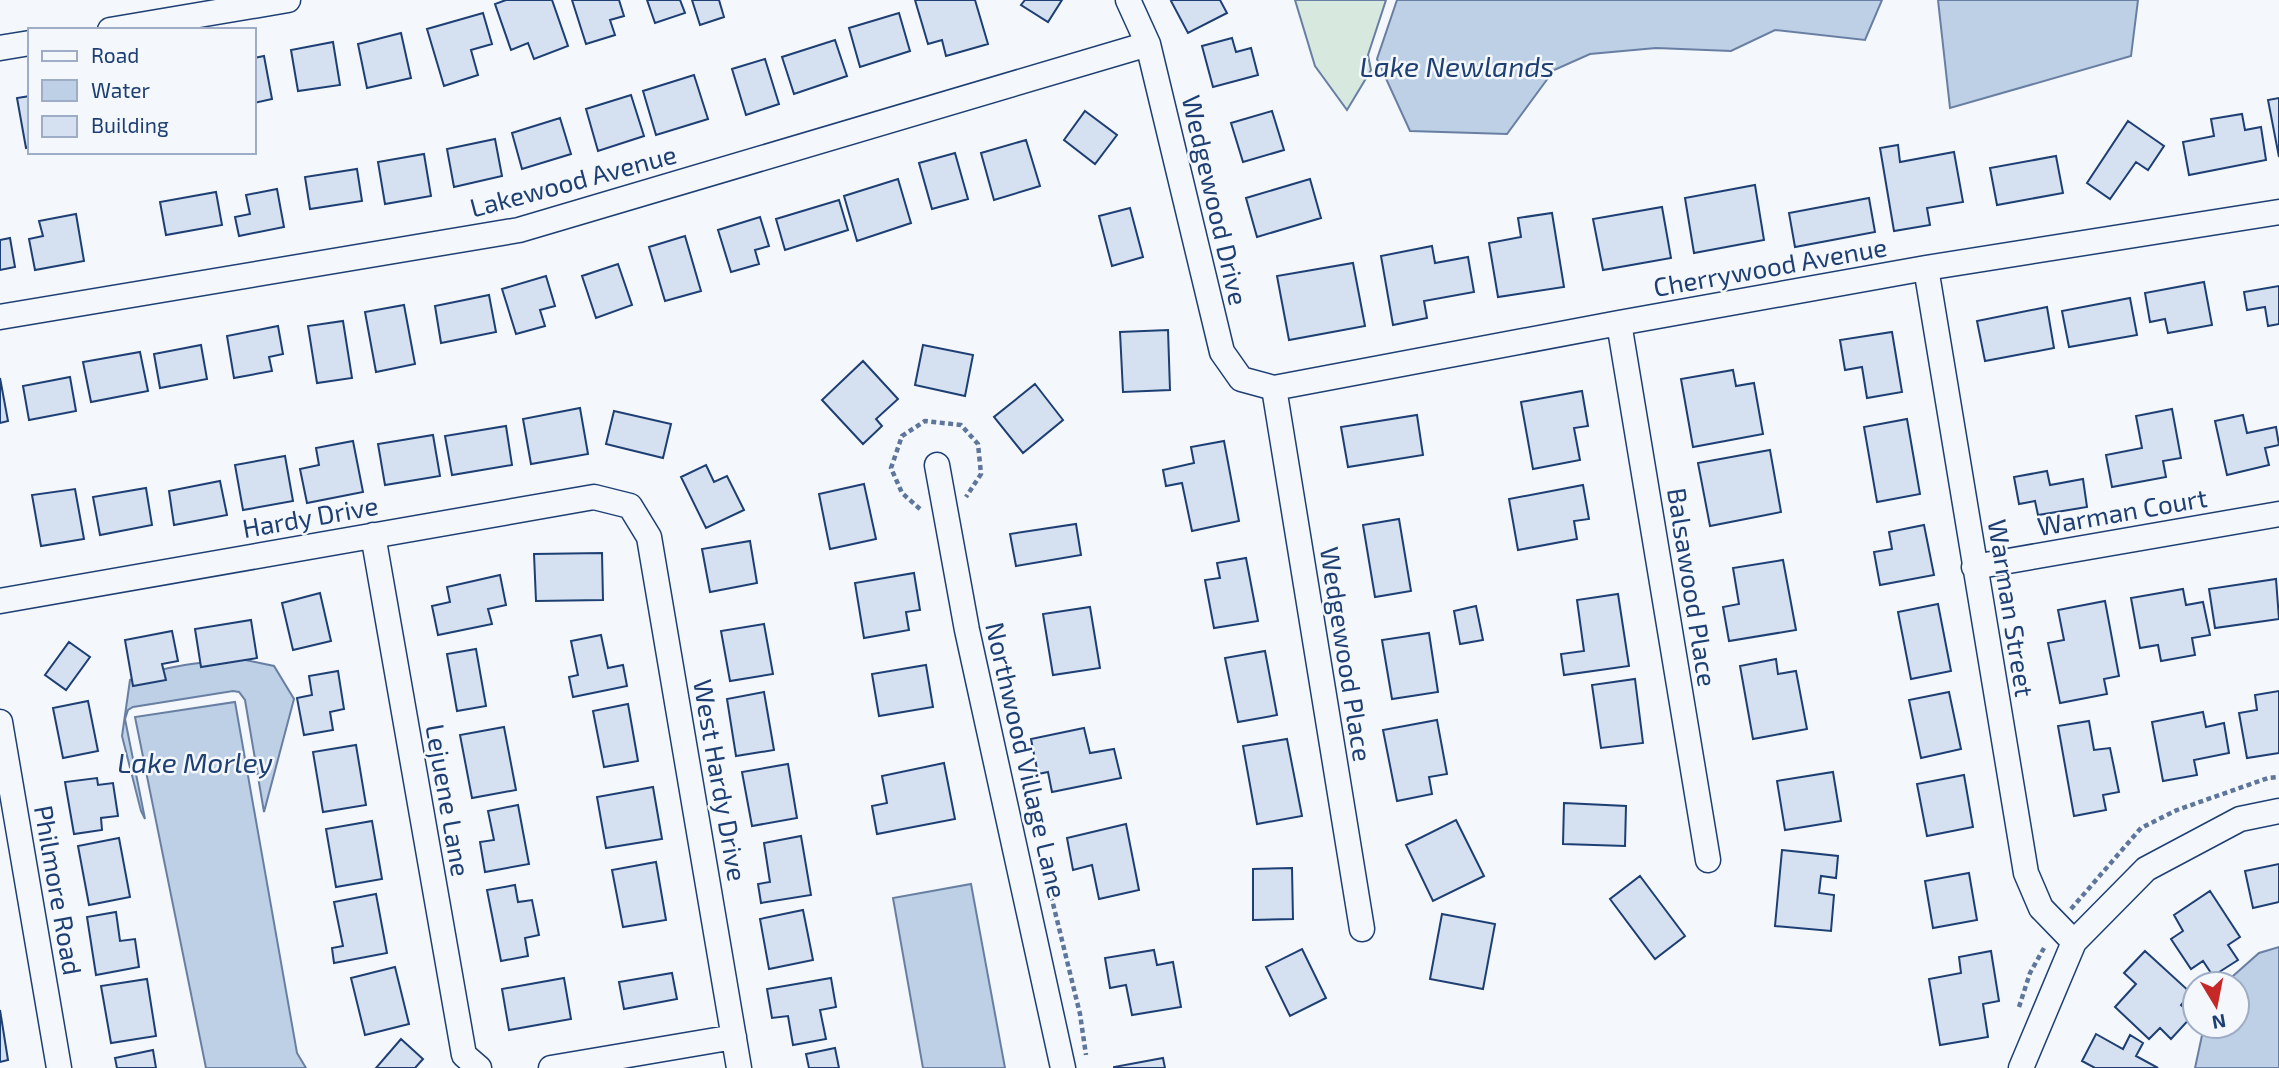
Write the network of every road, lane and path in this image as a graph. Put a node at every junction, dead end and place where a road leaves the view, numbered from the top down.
1 (288, 0) edge
2 (1128, 0) edge
3 (122, 28) edge
4 (28, 43) edge
5 (1148, 44) junction
6 (0, 48) edge
7 (2279, 212) edge
8 (1926, 268) junction
9 (0, 317) edge
10 (1619, 323) junction
11 (1274, 388) junction
12 (937, 465) dead end
13 (630, 506) joint
14 (2279, 514) edge
15 (373, 535) junction
16 (1974, 567) junction
17 (0, 601) edge
18 (0, 722) edge
19 (2279, 811) edge
20 (1708, 860) dead end
21 (1362, 929) dead end
22 (2074, 942) junction
23 (734, 1037) junction
24 (59, 1068) edge
25 (479, 1068) edge
26 (551, 1068) edge
27 (739, 1068) edge
28 (1063, 1068) edge
29 (2021, 1068) edge

1 - 3 street
2 - 5 street, Wedgewood Drive
4 - 6 street
5 - 9 street, Lakewood Avenue
5 - 11 street, Wedgewood Drive
7 - 8 street, Cherrywood Avenue
8 - 10 street, Cherrywood Avenue
8 - 16 street, Warman Street
10 - 11 street, Cherrywood Avenue
10 - 20 street, Balsawood Place
11 - 21 street, Wedgewood Place
12 - 28 street, Northwood Village Lane
13 - 15 street, Hardy Drive
13 - 23 street, West Hardy Drive
14 - 16 street, Warman Court
15 - 17 street, Hardy Drive
15 - 25 street, Lejuene Lane
16 - 22 street, Warman Street
18 - 24 street, Philmore Road
19 - 22 street
22 - 29 street
23 - 26 street
23 - 27 street, West Hardy Drive

